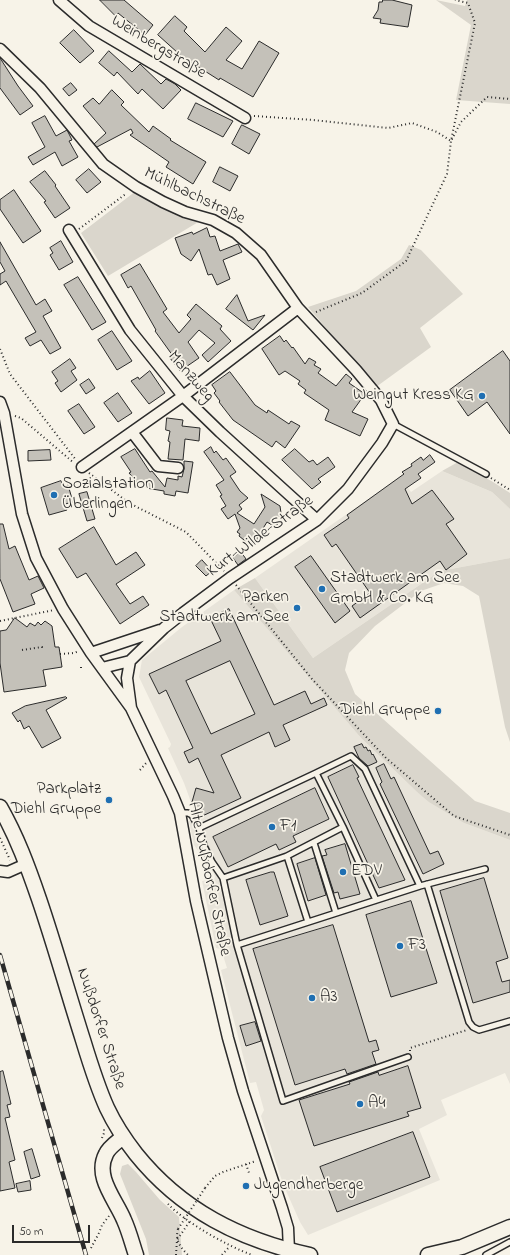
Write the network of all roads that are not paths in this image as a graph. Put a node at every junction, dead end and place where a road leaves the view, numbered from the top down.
1 (59, 0) edge
2 (0, 49) edge
3 (245, 118) road end
4 (71, 232) road end
5 (298, 308) junction
6 (183, 396) junction
7 (0, 402) edge
8 (393, 424) junction
9 (132, 432) junction
10 (82, 467) road end
11 (178, 468) dead end
12 (486, 474) road end
13 (317, 520) junction
14 (164, 628) junction
15 (90, 650) junction
16 (130, 661) junction
17 (102, 668) junction
18 (130, 708) junction
19 (316, 773) junction
20 (0, 807) edge
21 (180, 814) junction
22 (343, 827) junction
23 (198, 828) junction
24 (314, 843) junction
25 (286, 856) junction
26 (26, 864) junction
27 (485, 869) dead end
28 (0, 871) edge
29 (223, 878) junction
30 (428, 884) junction
31 (420, 886) junction
32 (376, 900) junction
33 (336, 913) junction
34 (308, 922) junction
35 (237, 945) junction
36 (510, 1021) edge
37 (408, 1057) road end
38 (123, 1137) junction
39 (510, 1227) edge
40 (510, 1242) edge
41 (289, 1250) junction
42 (136, 1255) edge
43 (310, 1255) edge
44 (428, 1255) edge
45 (486, 1255) edge

1 - 3 street, Weinbergstraße
2 - 5 street, Mühlbachstraße
4 - 6 street, Manzweg
5 - 6 street
5 - 8 street, Mühlbachstraße
6 - 9 street
6 - 13 street, Manzweg
7 - 15 street, Alte Nußdorfer Straße
8 - 12 lane
8 - 13 street, Kurt-Wilde-Straße
9 - 10 street
9 - 11 street
13 - 14 street, Kurt-Wilde-Straße
14 - 15 street, Kurt-Wilde-Straße
14 - 16 street, Kurt-Wilde-Straße
15 - 17 street, Alte Nußdorfer Straße
16 - 17 street
16 - 18 street
17 - 18 street, Alte Nußdorfer Straße
18 - 21 street, Alte Nußdorfer Straße
19 - 22 lane
19 - 23 lane
19 - 31 lane
20 - 26 street, Nußdorfer Straße
21 - 23 lane
21 - 41 street, Alte Nußdorfer Straße
22 - 24 lane
22 - 32 lane
23 - 29 lane
24 - 25 lane
24 - 33 lane
25 - 29 lane
25 - 34 lane
26 - 28 street
26 - 38 street, Nußdorfer Straße
27 - 30 lane
29 - 35 lane
30 - 31 lane
30 - 36 lane
31 - 32 lane
32 - 33 lane
33 - 34 lane
34 - 35 lane
35 - 37 lane
38 - 41 street, Nußdorfer Straße
38 - 42 street
39 - 44 street
40 - 45 lane
41 - 43 street, Nußdorfer Straße

